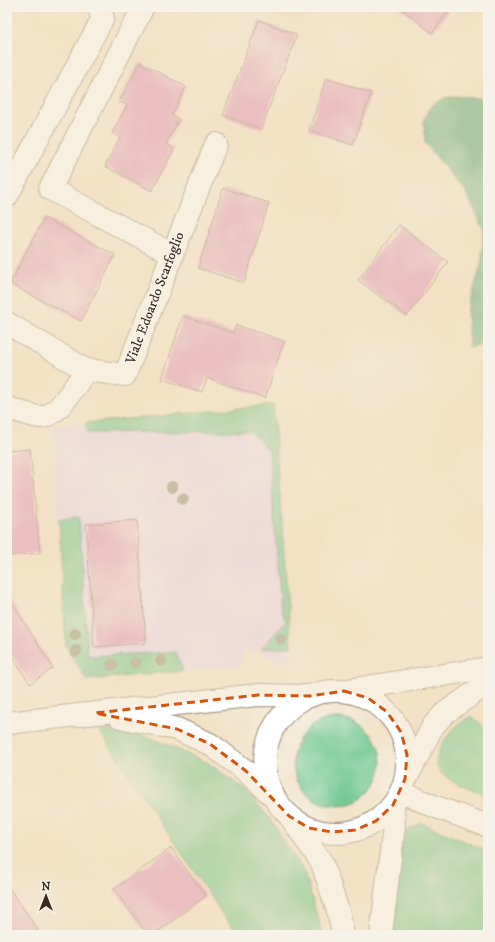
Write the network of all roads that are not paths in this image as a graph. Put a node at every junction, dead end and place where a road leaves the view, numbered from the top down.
1 (98, 7) edge
2 (143, 7) edge
3 (216, 144) dead end
4 (7, 196) edge
5 (172, 254) junction
6 (7, 323) edge
7 (86, 370) junction
8 (7, 406) edge
9 (488, 668) edge
10 (488, 683) edge
11 (344, 691) junction
12 (310, 696) junction
13 (95, 713) junction
14 (7, 723) edge
15 (400, 792) junction
16 (274, 797) junction
17 (289, 816) junction
18 (488, 826) edge
19 (343, 935) edge
20 (381, 935) edge

1 - 4 main road
2 - 5 main road
3 - 5 main road, Viale Edoardo Scarfoglio
5 - 7 main road, Viale Edoardo Scarfoglio
6 - 7 main road, Viale Edoardo Scarfoglio
7 - 8 main road
9 - 11 main road
10 - 15 main road
11 - 12 main road
11 - 15 main road
12 - 13 main road
12 - 16 main road
13 - 14 main road
13 - 16 main road
15 - 17 main road
15 - 18 main road
15 - 20 main road
16 - 17 main road
17 - 19 main road

